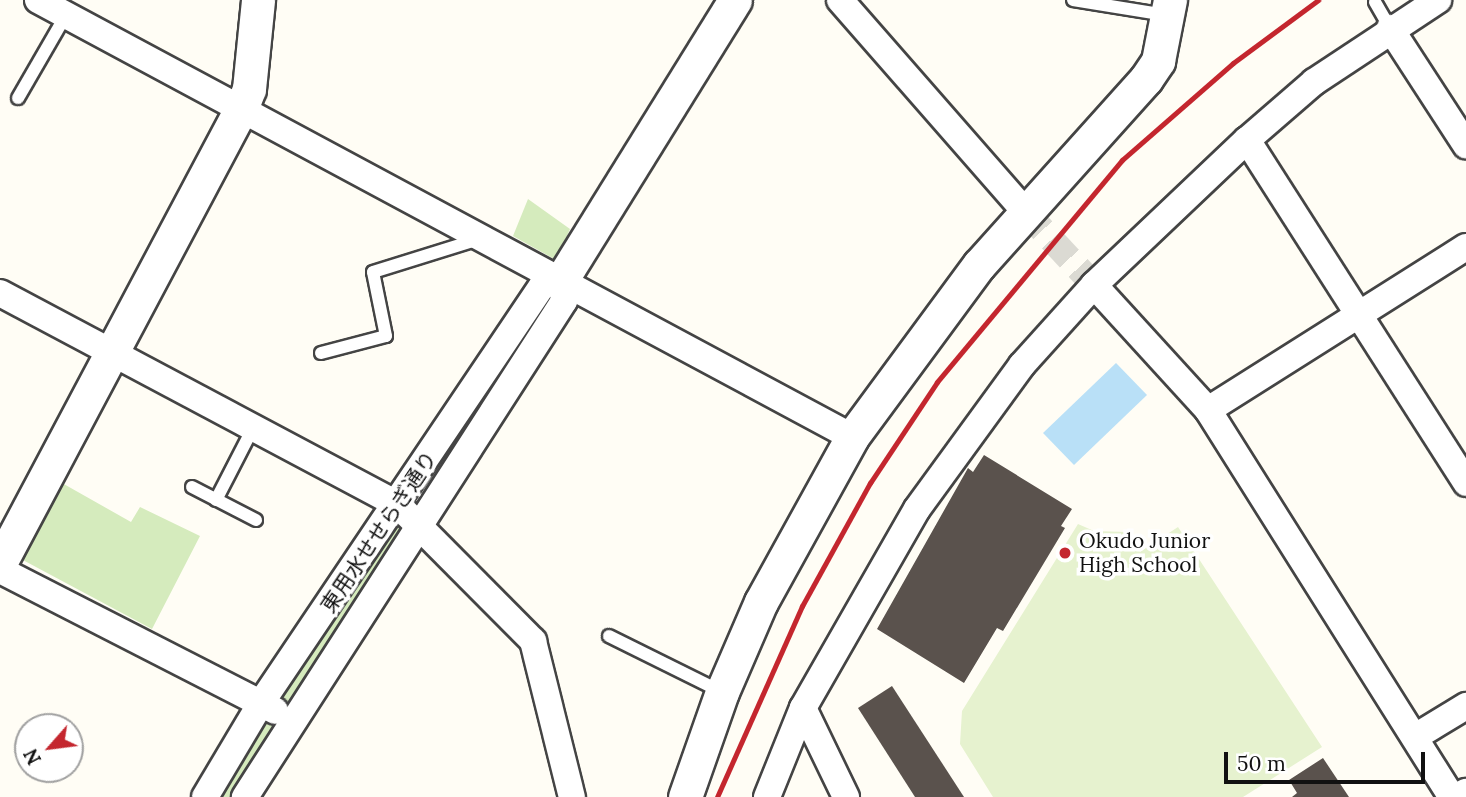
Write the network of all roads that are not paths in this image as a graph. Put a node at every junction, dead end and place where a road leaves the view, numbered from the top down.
1 (38, 0) edge
2 (258, 0) edge
3 (735, 0) edge
4 (840, 0) edge
5 (1073, 0) edge
6 (1438, 0) edge
7 (1374, 2) dead end
8 (1168, 7) edge
9 (66, 15) junction
10 (1390, 28) junction
11 (18, 98) dead end
12 (242, 107) junction
13 (1247, 140) junction
14 (1466, 145) edge
15 (1025, 211) junction
16 (485, 237) junction
17 (1466, 247) edge
18 (562, 279) junction
19 (1094, 285) junction
20 (0, 293) edge
21 (1360, 315) junction
22 (112, 353) junction
23 (321, 353) dead end
24 (1208, 410) junction
25 (253, 428) junction
26 (852, 437) junction
27 (1466, 483) edge
28 (192, 487) dead end
29 (216, 500) junction
30 (398, 505) junction
31 (256, 520) dead end
32 (421, 530) junction
33 (0, 563) edge
34 (0, 570) edge
35 (609, 636) dead end
36 (722, 692) junction
37 (261, 703) junction
38 (1466, 706) edge
39 (803, 708) junction
40 (292, 721) junction
41 (1415, 737) junction
42 (205, 797) edge
43 (245, 797) edge
44 (572, 797) edge
45 (685, 797) edge
46 (767, 797) edge
47 (845, 797) edge
48 (1452, 797) edge

1 - 9 street
2 - 12 street
3 - 18 street
4 - 15 street
5 - 8 lane
6 - 10 street
7 - 10 lane
8 - 15 street
9 - 11 lane
9 - 12 street
10 - 13 street
10 - 14 street
12 - 16 street
12 - 22 street
13 - 19 street
13 - 21 street
15 - 26 street
16 - 18 street
16 - 23 lane
17 - 21 street
18 - 26 street
18 - 30 street, 東用水せせらぎ通り
18 - 32 street
19 - 24 street
19 - 39 street
20 - 22 street
21 - 24 street
21 - 27 street
22 - 25 street
22 - 33 street
24 - 41 street
25 - 29 lane
25 - 30 street
26 - 36 street
28 - 29 lane
29 - 31 lane
30 - 32 street
30 - 37 street, 東用水せせらぎ通り
32 - 40 street
32 - 44 street
34 - 37 street
35 - 36 lane
36 - 45 street
37 - 40 street
37 - 42 street, 東用水せせらぎ通り
38 - 41 street
39 - 46 street
39 - 47 street
40 - 43 street
41 - 48 street

